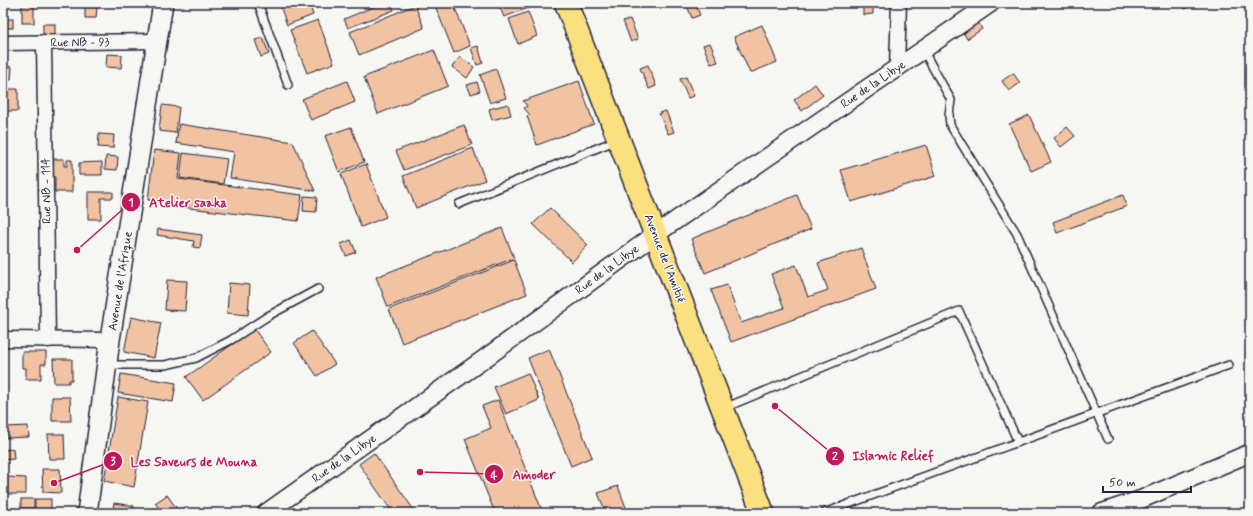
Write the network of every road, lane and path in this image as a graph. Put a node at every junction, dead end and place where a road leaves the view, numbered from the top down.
1 (163, 3) edge
2 (258, 3) edge
3 (566, 3) edge
4 (899, 3) edge
5 (991, 3) edge
6 (156, 41) junction
7 (44, 42) junction
8 (3, 44) edge
9 (923, 50) junction
10 (897, 67) junction
11 (288, 85) dead end
12 (619, 139) junction
13 (459, 204) dead end
14 (656, 234) junction
15 (318, 289) dead end
16 (3, 339) edge
17 (48, 340) junction
18 (110, 340) junction
19 (107, 365) junction
20 (1230, 365) dead end
21 (723, 409) junction
22 (1098, 412) junction
23 (1108, 439) dead end
24 (1018, 442) junction
25 (1250, 453) edge
26 (761, 512) edge
27 (87, 513) edge
28 (266, 513) edge
29 (824, 513) edge
30 (1101, 513) edge

1 - 6 main road, Avenue de l'Afrique
2 - 11 lane
3 - 12 main road, Avenue de l'Amitié
4 - 10 street
5 - 9 street, Rue de la Libye
6 - 7 street, Rue NB - 93
6 - 18 main road, Avenue de l'Afrique
7 - 8 street, Rue NB - 93
7 - 17 street, Rue NB - 114
9 - 10 street, Rue de la Libye
9 - 22 lane
10 - 14 street, Rue de la Libye
12 - 13 lane
12 - 14 main road, Avenue de l'Amitié
14 - 21 main road, Avenue de l'Amitié
14 - 28 street, Rue de la Libye
15 - 19 lane
16 - 17 street
17 - 18 street
18 - 19 main road, Avenue de l'Afrique
19 - 27 main road, Avenue de l'Afrique
20 - 22 lane
21 - 24 lane
21 - 26 main road, Avenue de l'Amitié
22 - 23 lane
22 - 24 lane
24 - 29 lane
25 - 30 street

